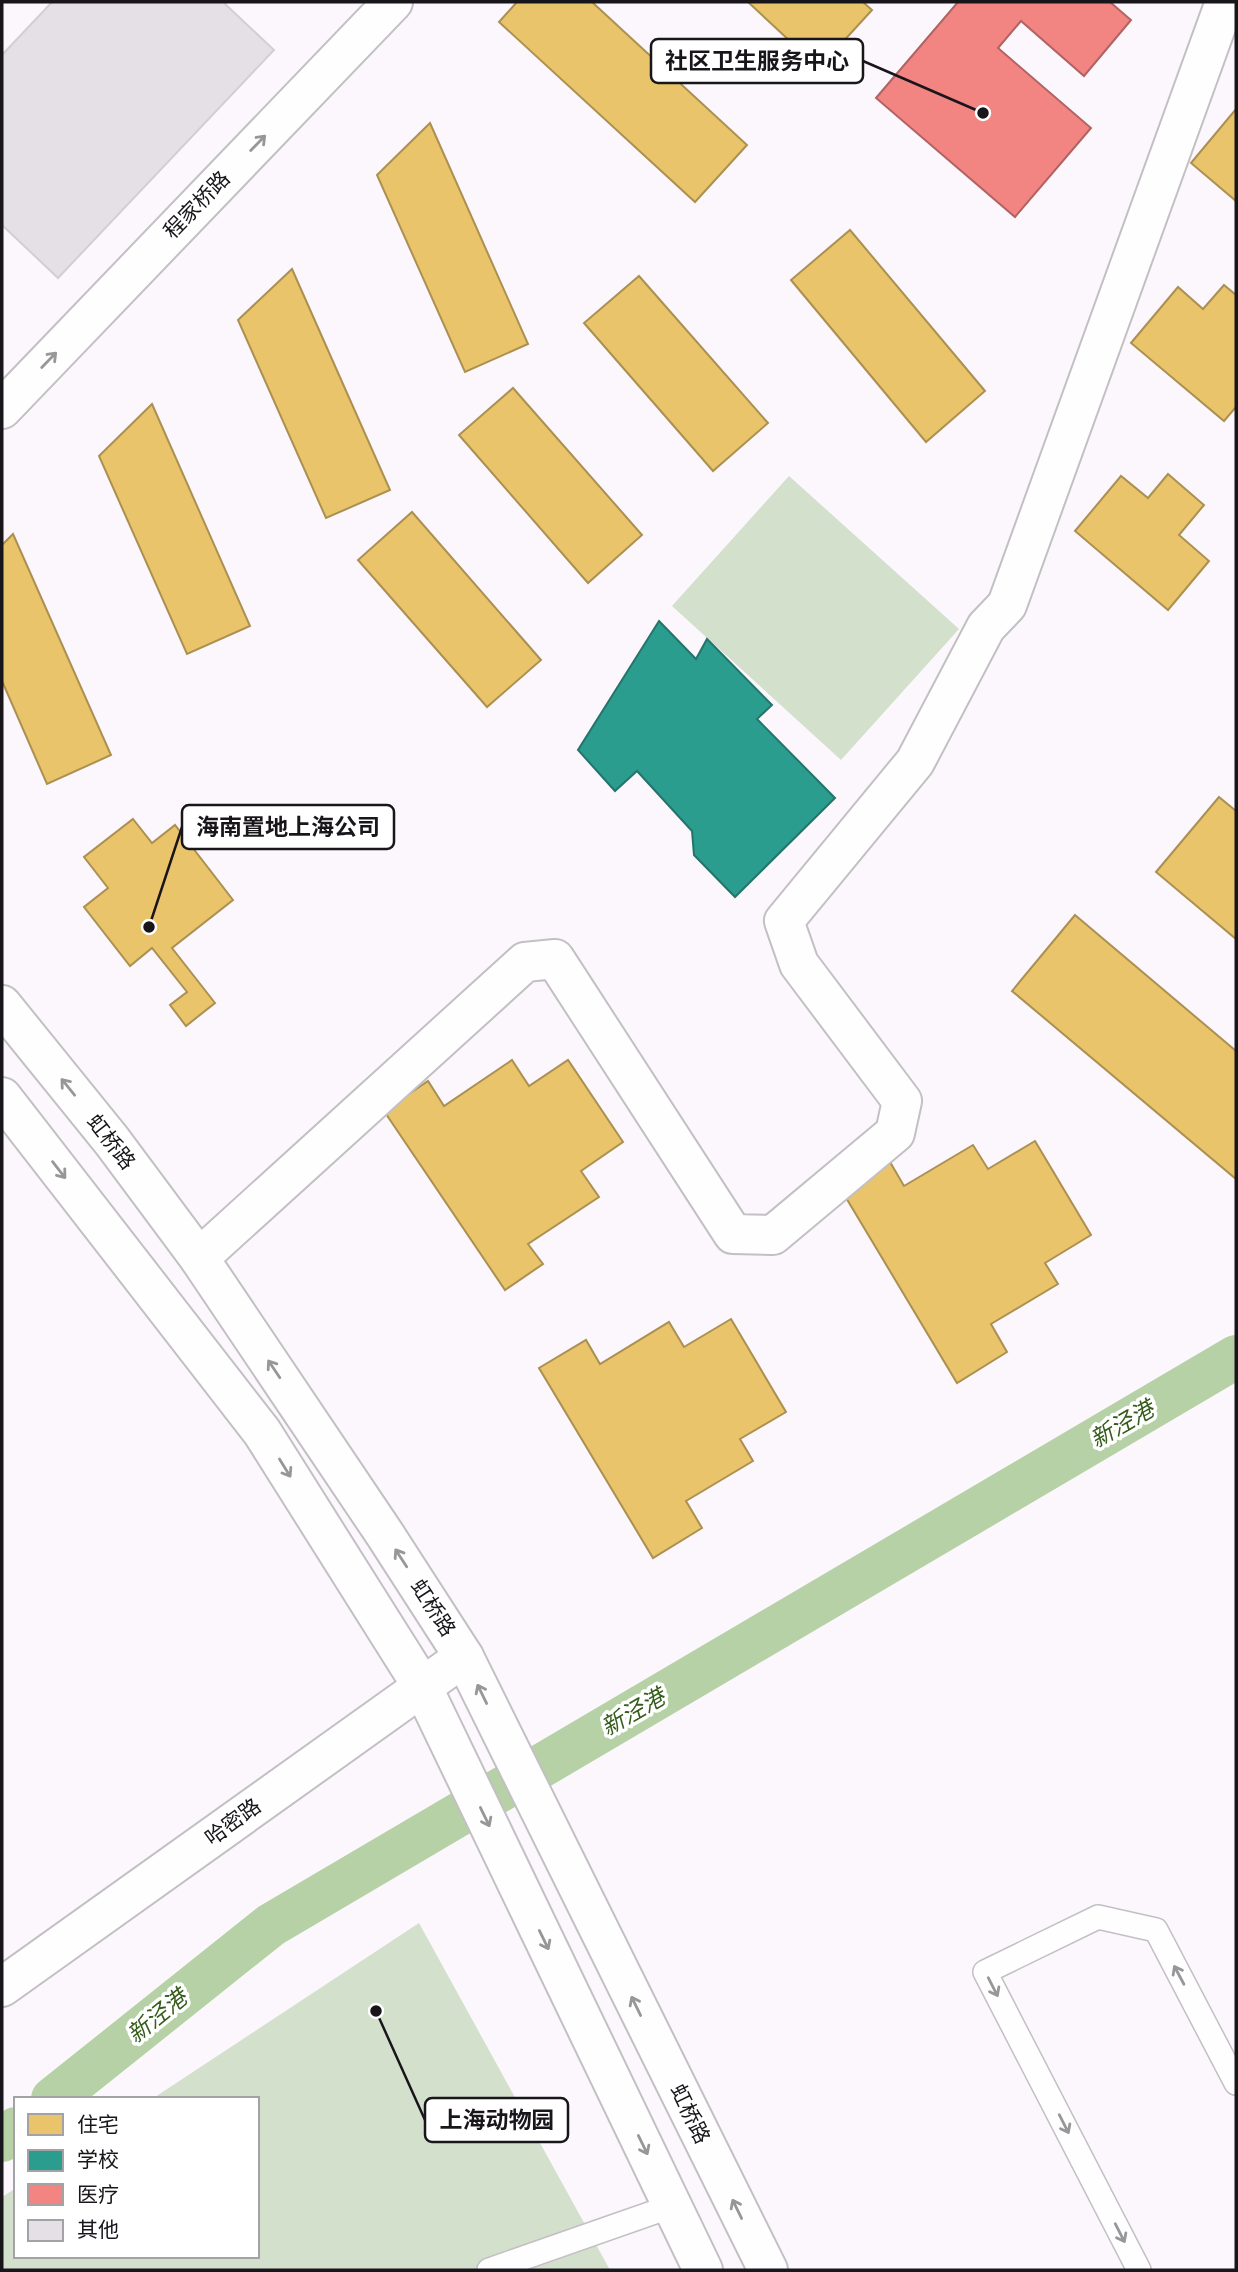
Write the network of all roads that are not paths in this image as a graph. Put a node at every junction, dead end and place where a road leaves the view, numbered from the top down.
1 (393, 2) edge
2 (1224, 2) edge
3 (2, 409) edge
4 (2, 1005) edge
5 (2, 1097) edge
6 (199, 1258) junction
7 (464, 1657) junction
8 (422, 1686) junction
9 (2, 1987) edge
10 (1236, 2083) edge
11 (672, 2206) junction
12 (489, 2270) edge
13 (703, 2270) edge
14 (768, 2270) edge
15 (1139, 2270) edge

3 -> 1 street, 程家桥路
2 - 6 street
6 -> 4 street, 虹桥路
5 -> 8 street
7 -> 6 street, 虹桥路
7 - 8 street, 哈密路
14 -> 7 street, 虹桥路
8 - 9 street, 哈密路
8 -> 11 street
10 -> 15 lane
11 - 12 lane
11 - 13 street

